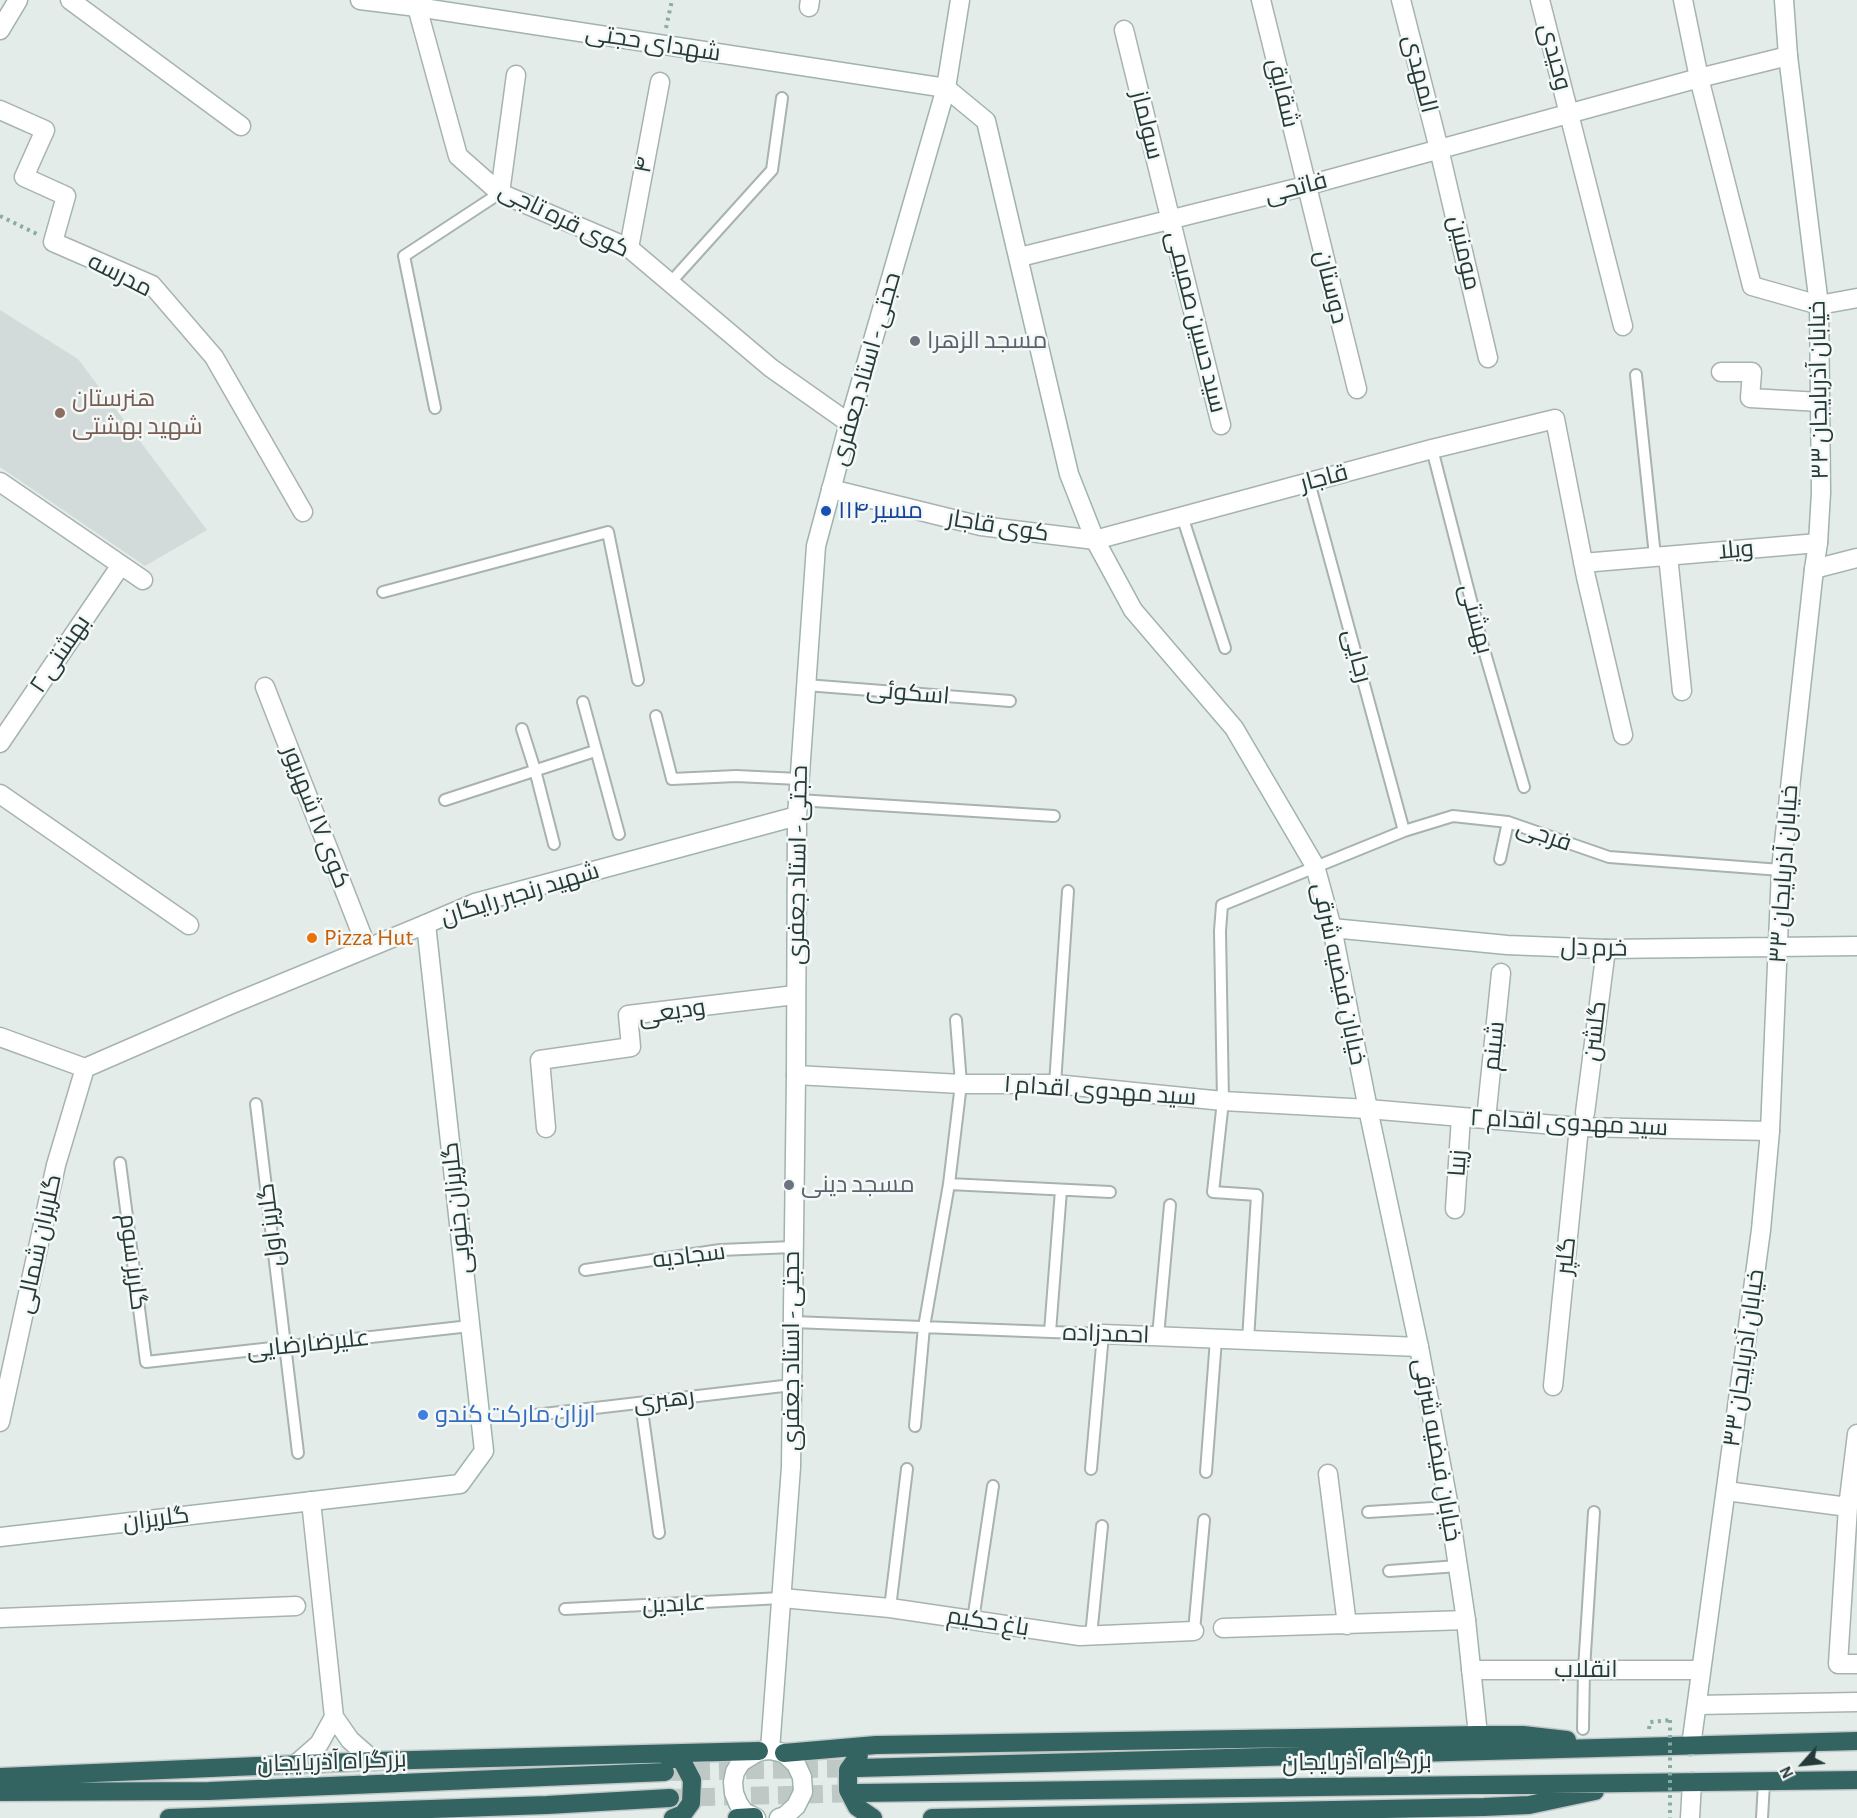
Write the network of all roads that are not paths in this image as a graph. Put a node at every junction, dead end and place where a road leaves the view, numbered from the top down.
1 (18, 0) edge
2 (70, 0) edge
3 (360, 0) edge
4 (960, 0) edge
5 (1261, 0) edge
6 (1401, 0) edge
7 (1540, 0) edge
8 (1683, 0) edge
9 (1784, 0) edge
10 (417, 7) junction
11 (0, 30) edge
12 (1124, 30) dead end
13 (1788, 56) junction
14 (516, 75) dead end
15 (1699, 78) junction
16 (660, 82) dead end
17 (946, 88) junction
18 (782, 98) dead end
19 (0, 110) edge
20 (1570, 113) junction
21 (241, 126) dead end
22 (1439, 148) junction
23 (1305, 186) junction
24 (500, 193) junction
25 (1170, 220) junction
26 (629, 248) junction
27 (1020, 257) junction
28 (670, 283) junction
29 (1857, 298) edge
30 (1819, 305) junction
31 (1623, 326) dead end
32 (1488, 358) dead end
33 (1722, 372) dead end
34 (1636, 375) dead end
35 (1357, 389) dead end
36 (1820, 402) junction
37 (435, 408) dead end
38 (849, 423) junction
39 (1221, 425) dead end
40 (1432, 449) junction
41 (0, 482) edge
42 (1309, 482) junction
43 (831, 489) junction
44 (303, 512) dead end
45 (1182, 516) junction
46 (1095, 540) junction
47 (1818, 543) junction
48 (1661, 556) junction
49 (1857, 558) edge
50 (1583, 563) junction
51 (121, 565) junction
52 (1814, 569) junction
53 (143, 580) dead end
54 (383, 592) dead end
55 (1225, 648) dead end
56 (638, 680) dead end
57 (806, 685) junction
58 (266, 687) dead end
59 (1682, 691) dead end
60 (1010, 701) dead end
61 (583, 702) dead end
62 (656, 716) dead end
63 (522, 729) dead end
64 (1623, 735) dead end
65 (0, 743) edge
66 (595, 751) junction
67 (535, 770) junction
68 (799, 779) junction
69 (1524, 787) dead end
70 (0, 794) edge
71 (445, 800) dead end
72 (797, 808) junction
73 (1054, 816) dead end
74 (1508, 822) junction
75 (1404, 831) junction
76 (619, 834) dead end
77 (554, 844) dead end
78 (1500, 859) dead end
79 (1315, 866) junction
80 (1781, 870) junction
81 (1068, 891) dead end
82 (426, 924) junction
83 (189, 925) dead end
84 (1332, 928) junction
85 (1778, 946) junction
86 (1857, 946) edge
87 (367, 948) junction
88 (1606, 949) junction
89 (1501, 973) dead end
90 (795, 995) junction
91 (956, 1020) dead end
92 (0, 1037) edge
93 (85, 1068) junction
94 (796, 1075) junction
95 (961, 1084) junction
96 (1055, 1084) junction
97 (1223, 1101) junction
98 (256, 1104) dead end
99 (1368, 1110) junction
100 (1461, 1117) junction
101 (1486, 1119) junction
102 (1582, 1120) junction
103 (546, 1128) dead end
104 (1770, 1131) junction
105 (120, 1163) dead end
106 (949, 1184) junction
107 (1061, 1190) junction
108 (1110, 1192) dead end
109 (1170, 1205) dead end
110 (1455, 1209) dead end
111 (793, 1247) junction
112 (585, 1270) dead end
113 (793, 1322) junction
114 (470, 1326) junction
115 (924, 1327) junction
116 (1050, 1332) junction
117 (1103, 1334) junction
118 (1158, 1336) junction
119 (1216, 1339) junction
120 (1248, 1340) junction
121 (285, 1346) junction
122 (1419, 1347) junction
123 (146, 1362) joint
124 (792, 1385) junction
125 (1553, 1386) dead end
126 (641, 1403) junction
127 (535, 1415) dead end
128 (0, 1422) edge
129 (915, 1426) dead end
130 (1857, 1434) edge
131 (298, 1453) dead end
132 (907, 1469) dead end
133 (1091, 1469) dead end
134 (1206, 1472) dead end
135 (1328, 1474) dead end
136 (460, 1485) joint
137 (993, 1486) dead end
138 (1726, 1491) junction
139 (311, 1501) junction
140 (1449, 1506) junction
141 (1848, 1507) junction
142 (1368, 1512) dead end
143 (1594, 1512) dead end
144 (1204, 1520) dead end
145 (1102, 1526) dead end
146 (659, 1533) dead end
147 (0, 1537) edge
148 (1458, 1566) junction
149 (1850, 1568) edge
150 (1389, 1570) dead end
151 (782, 1598) junction
152 (296, 1606) dead end
153 (890, 1608) junction
154 (565, 1609) dead end
155 (0, 1618) edge
156 (973, 1620) junction
157 (1466, 1620) junction
158 (1347, 1624) junction
159 (1223, 1628) dead end
160 (1194, 1631) joint
161 (1091, 1636) junction
162 (1857, 1664) edge
163 (1584, 1669) junction
164 (1471, 1670) junction
165 (1701, 1670) junction
166 (1857, 1702) edge
167 (1697, 1705) junction
168 (334, 1717) junction
169 (1583, 1729) dead end
170 (1478, 1735) junction
171 (1857, 1741) edge
172 (876, 1746) junction
173 (1691, 1746) junction
174 (1638, 1748) junction
175 (771, 1751) junction
176 (661, 1754) junction
177 (374, 1761) junction
178 (295, 1765) junction
179 (858, 1768) tunnel mouth
180 (665, 1772) tunnel mouth
181 (0, 1777) edge
182 (1857, 1780) edge
183 (1638, 1782) junction
184 (1692, 1782) junction
185 (1764, 1783) junction
186 (0, 1792) edge
187 (858, 1793) tunnel mouth
188 (670, 1798) tunnel mouth
189 (1485, 1812) edge
190 (1191, 1815) edge
191 (169, 1818) edge
192 (674, 1818) edge
193 (737, 1818) edge
194 (755, 1818) edge
195 (779, 1818) edge
196 (873, 1818) edge
197 (932, 1818) edge
198 (1690, 1818) edge
199 (1762, 1818) edge

1 - 11 street
2 - 21 street
3 - 10 street, شهدای حجتی
4 - 17 street, حجتی - استاد جعفری
5 - 23 street, شقایق
6 - 22 street, المهدی
7 - 20 street, وحیدی
8 - 15 street
9 - 13 street, خیابان آذربایجان ۳۳
10 - 17 street, شهدای حجتی
10 - 24 street, کوی قره تاجی
12 - 25 street, سولماز
13 - 15 street, فاتحی
13 - 30 street, خیابان آذربایجان ۳۳
14 - 24 street
15 - 20 street, فاتحی
15 - 30 street
16 - 26 street, ۴
17 - 27 street, خیابان فیضیه شرقی
17 - 38 street, حجتی - استاد جعفری
18 - 28 lane
19 - 44 street, مدرسه
20 - 22 street, فاتحی
20 - 31 street
22 - 23 street, فاتحی
22 - 32 street, مومنین
23 - 25 street, فاتحی
23 - 35 street, دوستان
24 - 26 street, کوی قره تاجی
24 - 37 lane
25 - 27 street, فاتحی
25 - 39 street, سید حسین صمیمی
26 - 28 street, کوی قره تاجی
27 - 46 street, خیابان فیضیه شرقی
28 - 38 street, کوی قره تاجی
29 - 30 street
30 - 36 street, خیابان آذربایجان ۳۳
33 - 36 street
34 - 48 lane
36 - 47 street, خیابان آذربایجان ۳۳
38 - 43 street, حجتی - استاد جعفری
40 - 42 street, قاجار
40 - 50 street, قاجار
40 - 69 lane, بهشتی
41 - 51 street
42 - 45 street, قاجار
42 - 75 lane, رجایی
43 - 46 street, کوی قاجار
43 - 57 street, حجتی - استاد جعفری
45 - 46 street, قاجار
45 - 55 lane
46 - 79 street, خیابان فیضیه شرقی
47 - 48 street, ویلا
47 - 52 street, خیابان آذربایجان ۳۳
48 - 50 street, ویلا
48 - 59 street
49 - 52 street
50 - 64 street
51 - 53 street
51 - 65 street, بهشتی ۲
52 - 80 street, خیابان آذربایجان ۳۳
54 - 56 lane
57 - 60 lane, اسکوئی
57 - 68 street, حجتی - استاد جعفری
58 - 87 street, کوی ۱۷ شهریور
61 - 66 lane
62 - 68 lane
63 - 67 lane
66 - 67 lane
66 - 76 lane
67 - 71 lane
67 - 77 lane
68 - 72 street, حجتی - استاد جعفری
70 - 83 street
72 - 73 lane
72 - 82 street, شهید رنجبر رایگان
72 - 90 street, حجتی - استاد جعفری
74 - 75 lane, فرجی
74 - 78 lane
74 - 80 lane, فرجی
75 - 79 lane, فرجی
79 - 84 street, خیابان فیضیه شرقی
79 - 97 lane, فرجی
80 - 85 street, خیابان آذربایجان ۳۳
81 - 96 lane
82 - 87 street, شهید رنجبر رایگان
82 - 114 street, گلریزان جنوبی
84 - 88 street, خرم دل
84 - 99 street, خیابان فیضیه شرقی
85 - 86 street, خرم دل
85 - 88 street, خرم دل
85 - 104 street, خیابان آذربایجان ۳۳
87 - 93 street, شهید رنجبر رایگان
88 - 102 street, گلشن
89 - 101 street, شبنم
90 - 94 street, حجتی - استاد جعفری
90 - 103 street, ودیعی
91 - 95 lane
92 - 93 street
93 - 128 street, گلریزان شمالی
94 - 95 street, سید مهدوی اقدام ۱
94 - 111 street, حجتی - استاد جعفری
95 - 96 street, سید مهدوی اقدام ۱
95 - 106 lane
96 - 97 street, سید مهدوی اقدام ۱
97 - 99 street, سید مهدوی اقدام ۱
97 - 120 lane
98 - 121 lane, گلریز اول
99 - 100 street, سید مهدوی اقدام ۲
99 - 122 street, خیابان فیضیه شرقی
100 - 101 street, سید مهدوی اقدام ۲
100 - 110 street, زیبا
101 - 102 street, سید مهدوی اقدام ۲
102 - 104 street, سید مهدوی اقدام ۲
102 - 125 street, گلپر
104 - 138 street, خیابان آذربایجان ۳۳
105 - 123 lane, گلریز سوم
106 - 107 lane
106 - 115 lane
107 - 108 lane
107 - 116 lane
109 - 118 lane
111 - 112 lane, سجادیه
111 - 113 street, حجتی - استاد جعفری
113 - 115 lane, احمدزاده
113 - 124 street, حجتی - استاد جعفری
114 - 121 lane, علیرضارضایی
114 - 136 street, گلریزان جنوبی
115 - 116 lane, احمدزاده
115 - 129 lane
116 - 117 lane, احمدزاده
117 - 118 street, احمدزاده
117 - 133 lane
118 - 119 street, احمدزاده
119 - 120 street, احمدزاده
119 - 134 lane
120 - 122 street, احمدزاده
121 - 123 lane, علیرضارضایی
121 - 131 lane, گلریز اول
122 - 140 street, خیابان فیضیه شرقی
124 - 126 lane, رهبری
124 - 151 street, حجتی - استاد جعفری
126 - 127 lane, رهبری
126 - 146 lane
130 - 141 street
132 - 153 lane
135 - 158 street
136 - 139 street, گلریزان
137 - 156 lane
138 - 141 street
138 - 165 street, خیابان آذربایجان ۳۳
139 - 147 street, گلریزان
139 - 168 street
140 - 142 lane
140 - 148 street, خیابان فیضیه شرقی
141 - 149 street
143 - 163 lane
144 - 160 lane
145 - 161 lane
148 - 150 lane
148 - 157 street, خیابان فیضیه شرقی
149 - 162 street
151 - 153 street, باغ حکیم
151 - 154 lane, عابدین
151 - 175 street, حجتی - استاد جعفری
152 - 155 street
153 - 156 street, باغ حکیم
156 - 161 street, باغ حکیم
157 - 158 street
157 - 164 street, خیابان فیضیه شرقی
158 - 159 street
160 - 161 street, باغ حکیم
163 - 164 street, انقلاب
163 - 165 street, انقلاب
163 - 169 lane
164 - 170 street, خیابان فیضیه شرقی
165 - 167 street, خیابان آذربایجان ۳۳
166 - 167 street
167 - 173 street, خیابان آذربایجان ۳۳
168 - 177 street
168 - 178 street
170 - 172 highway
170 - 174 highway
171 - 173 highway, بزرگراه آذربایجان
172 - 175 highway
172 - 196 highway
173 - 174 highway, بزرگراه آذربایجان
174 - 179 highway, بزرگراه آذربایجان
175 - 176 highway
175 - 194 street
175 - 195 street
176 - 177 highway
176 - 192 highway
177 - 178 highway
178 - 181 highway
180 - 186 highway, بزرگراه آذربایجان
182 - 185 highway, بزرگراه آذربایجان
183 - 184 highway, بزرگراه آذربایجان
183 - 187 highway, بزرگراه آذربایجان
183 - 189 highway
184 - 185 highway, بزرگراه آذربایجان
184 - 198 street
185 - 199 lane
188 - 191 highway, بزرگراه آذربایجان
189 - 190 highway
190 - 197 highway
193 - 194 highway

